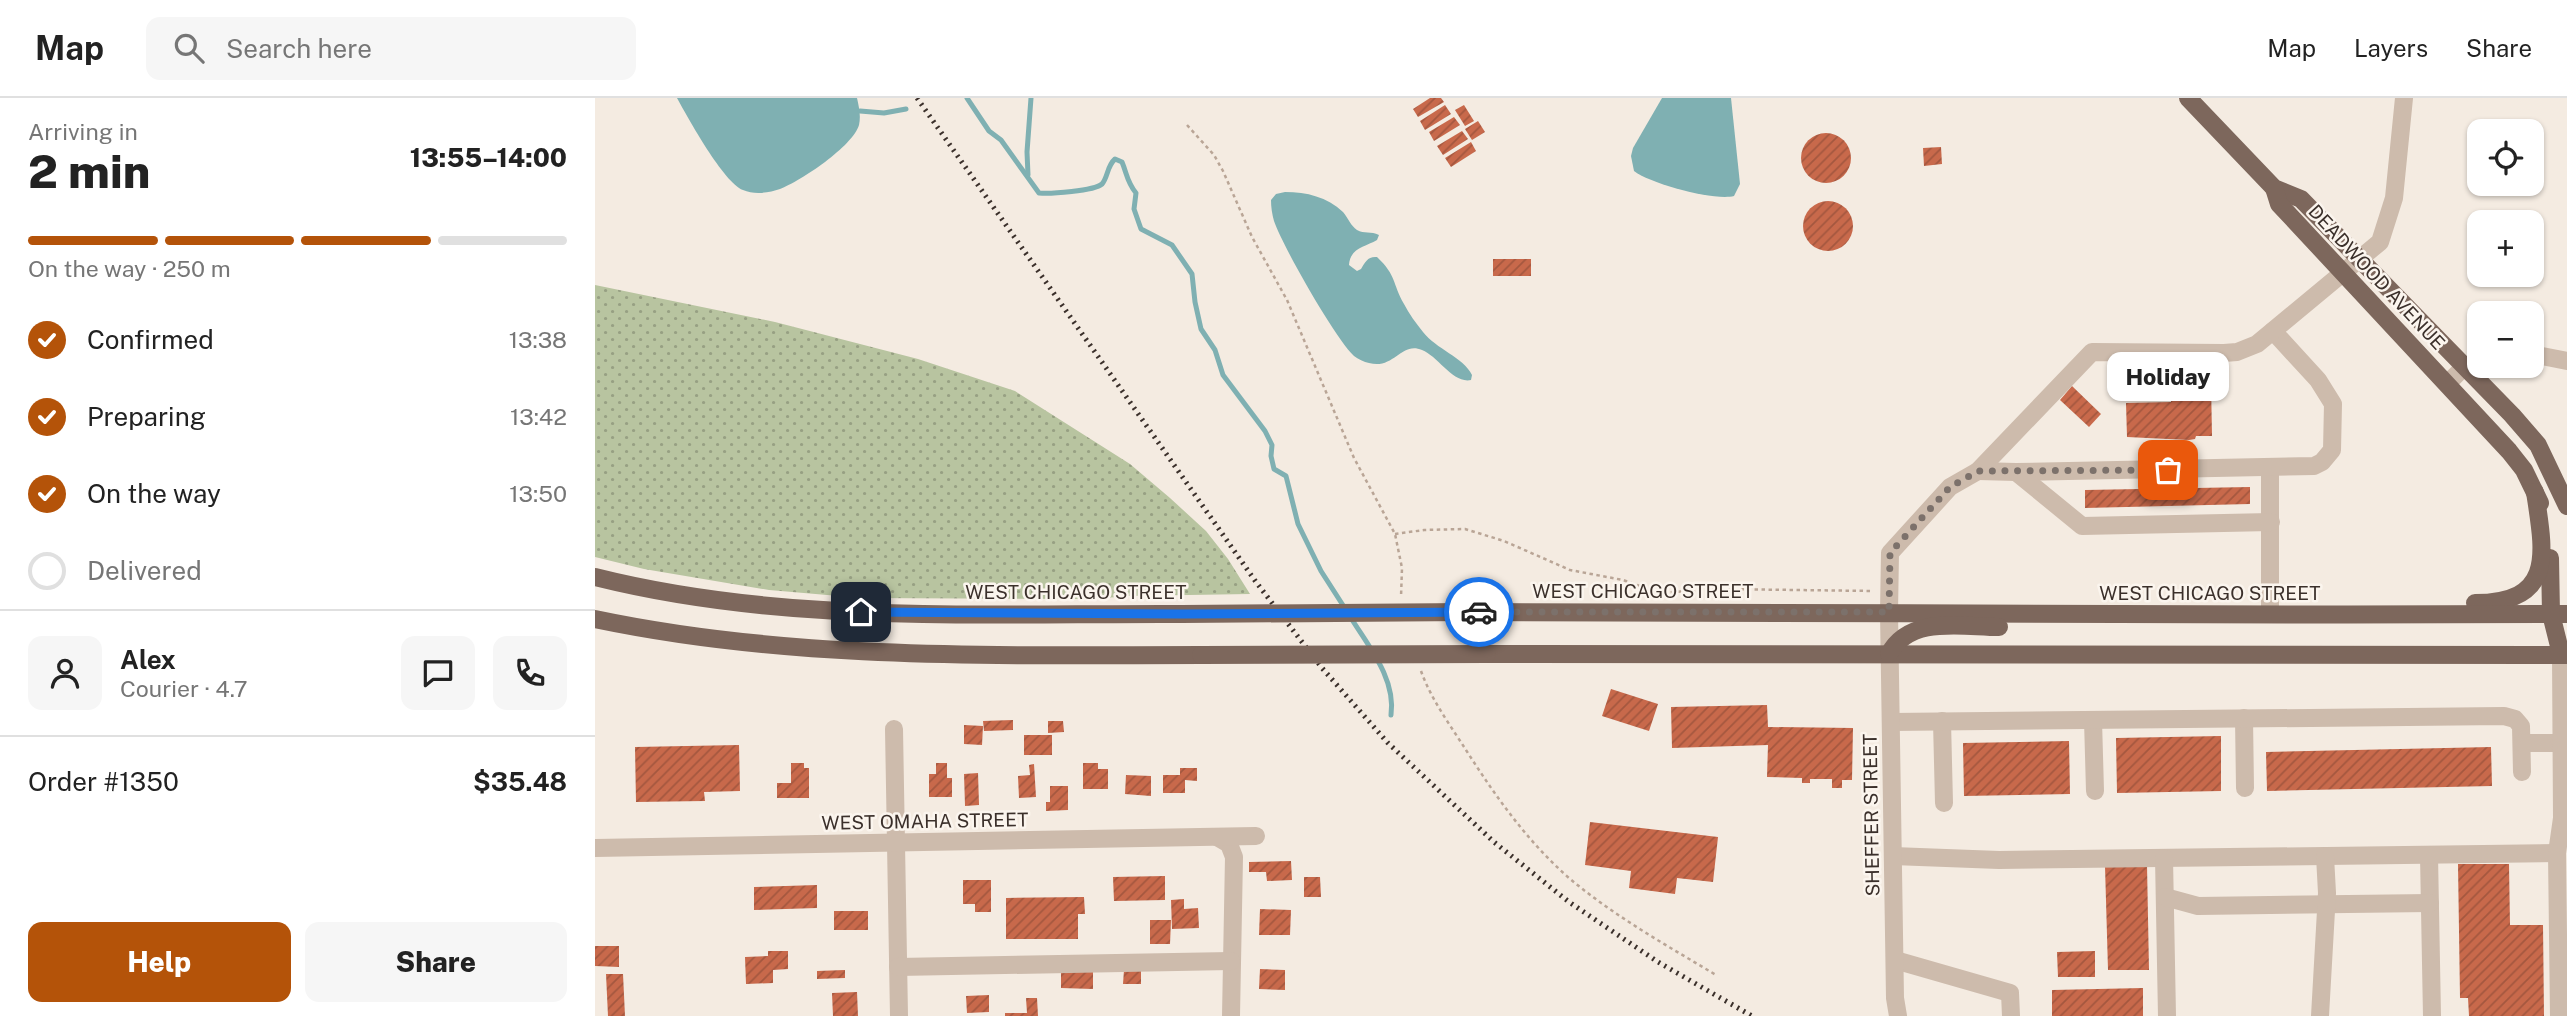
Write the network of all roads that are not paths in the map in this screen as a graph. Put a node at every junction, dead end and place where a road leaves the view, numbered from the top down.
1 (2188, 98) edge
2 (2404, 98) edge
3 (2274, 188) junction
4 (2361, 259) junction
5 (2345, 273) junction
6 (2273, 331) junction
7 (2544, 357) edge
8 (2467, 359) edge
9 (2567, 361) edge
10 (2467, 368) edge
11 (2483, 378) edge
12 (2448, 383) junction
13 (2270, 468) junction
14 (1978, 471) junction
15 (2016, 472) junction
16 (2535, 492) junction
17 (2564, 500) edge
18 (2271, 522) junction
19 (595, 577) edge
20 (2270, 609) junction
21 (1889, 612) junction
22 (2075, 613) junction
23 (2559, 614) edge
24 (2004, 615) junction
25 (595, 619) edge
26 (2567, 633) edge
27 (1889, 654) junction
28 (2565, 654) edge
29 (2244, 718) junction
30 (2093, 720) junction
31 (1891, 722) junction
32 (1943, 722) junction
33 (894, 729) dead end
34 (2522, 743) junction
35 (2561, 743) junction
36 (2522, 772) dead end
37 (2245, 788) dead end
38 (2095, 791) dead end
39 (1944, 803) dead end
40 (1256, 836) dead end
41 (1217, 837) junction
42 (896, 843) junction
43 (595, 848) edge
44 (2557, 853) junction
45 (2429, 855) junction
46 (1893, 856) junction
47 (2325, 856) junction
48 (2164, 858) junction
49 (2165, 897) junction
50 (2430, 903) junction
51 (2326, 905) junction
52 (1895, 960) junction
53 (1231, 961) junction
54 (898, 967) junction
55 (899, 1016) edge
56 (1231, 1016) edge
57 (1898, 1016) edge
58 (2011, 1016) edge
59 (2167, 1016) edge
60 (2320, 1016) edge
61 (2432, 1016) edge
62 (2559, 1016) edge

1 - 3 main road, DEADWOOD AVENUE
2 - 4 street, SHEFFER STREET
3 - 4 main road, DEADWOOD AVENUE
3 - 5 main road, DEADWOOD AVENUE
4 - 5 street, SHEFFER STREET
4 - 8 main road, DEADWOOD AVENUE
5 - 6 street, SHEFFER STREET
5 - 12 main road, DEADWOOD AVENUE
6 - 13 street
6 - 14 street, SHEFFER STREET
7 - 9 street
10 - 12 street
11 - 17 main road, DEADWOOD AVENUE
12 - 16 main road, DEADWOOD AVENUE
13 - 15 street
13 - 18 street
14 - 15 street
14 - 21 street, SHEFFER STREET
15 - 18 street
16 - 20 main road
16 - 23 main road, DEADWOOD AVENUE
18 - 20 street
19 - 21 main road, WEST CHICAGO STREET, bridge
20 - 22 main road, WEST CHICAGO STREET
20 - 23 main road, WEST CHICAGO STREET
20 - 24 main road
21 - 24 main road, WEST CHICAGO STREET
21 - 27 street, SHEFFER STREET
22 - 24 main road, WEST CHICAGO STREET
22 - 27 main road
23 - 28 main road, DEADWOOD AVENUE
25 - 27 main road, bridge
26 - 28 main road, DEADWOOD AVENUE
27 - 28 main road
27 - 31 street, SHEFFER STREET
28 - 35 street, DEADWOOD AVENUE
29 - 30 street
29 - 34 street
29 - 37 street
30 - 32 street
30 - 38 street
31 - 32 street
31 - 46 street, SHEFFER STREET
32 - 39 street
33 - 42 street
34 - 35 street
34 - 36 street
35 - 44 street, DEADWOOD AVENUE
40 - 41 street, WEST OMAHA STREET
41 - 42 street, WEST OMAHA STREET
41 - 53 street
42 - 43 street, WEST OMAHA STREET
42 - 54 street
44 - 45 street
44 - 62 street, DEADWOOD AVENUE
45 - 47 street
45 - 50 street
46 - 48 street
46 - 52 street, SHEFFER STREET
47 - 48 street
47 - 51 street
48 - 49 street
49 - 51 street
49 - 59 street
50 - 51 street
50 - 61 street
51 - 60 street
52 - 57 street, SHEFFER STREET
52 - 58 street
53 - 54 street
53 - 56 street
54 - 55 street

